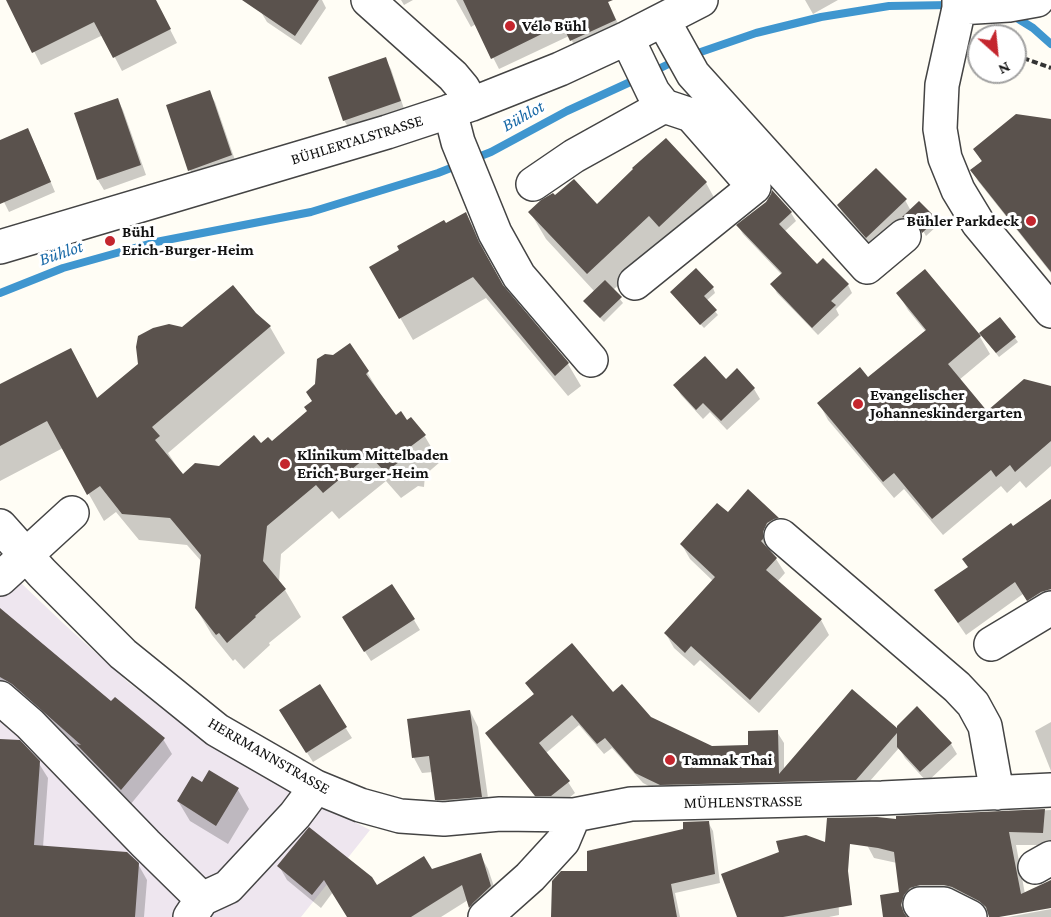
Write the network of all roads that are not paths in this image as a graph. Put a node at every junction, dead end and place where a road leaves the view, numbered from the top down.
1 (368, 0) edge
2 (701, 0) edge
3 (1023, 2) edge
4 (959, 4) edge
5 (669, 31) junction
6 (632, 48) junction
7 (659, 99) junction
8 (461, 108) junction
9 (534, 184) dead end
10 (904, 236) dead end
11 (0, 247) edge
12 (635, 283) dead end
13 (1051, 311) edge
14 (591, 360) dead end
15 (72, 513) dead end
16 (0, 526) edge
17 (781, 536) dead end
18 (27, 556) junction
19 (0, 579) edge
20 (1047, 619) edge
21 (991, 644) dead end
22 (0, 698) edge
23 (316, 787) junction
24 (1051, 791) edge
25 (997, 793) junction
26 (574, 815) junction
27 (920, 904) dead end
28 (196, 908) edge
29 (485, 917) edge
30 (970, 917) edge

1 - 8 street
2 - 5 street, BÜHLERTALSTRASSE
3 - 4 street
4 - 13 street
5 - 6 street, BÜHLERTALSTRASSE
5 - 10 street
6 - 7 street
6 - 8 street, BÜHLERTALSTRASSE
7 - 9 street
7 - 12 street
8 - 11 street, BÜHLERTALSTRASSE
8 - 14 street
15 - 18 street
16 - 18 street, HERRMANNSTRASSE
17 - 25 street
18 - 19 street
18 - 23 street, HERRMANNSTRASSE
20 - 21 street
22 - 28 street
23 - 26 street, HERRMANNSTRASSE
23 - 28 street
24 - 25 street, MÜHLENSTRASSE
25 - 26 street, MÜHLENSTRASSE
26 - 29 street
27 - 30 street

